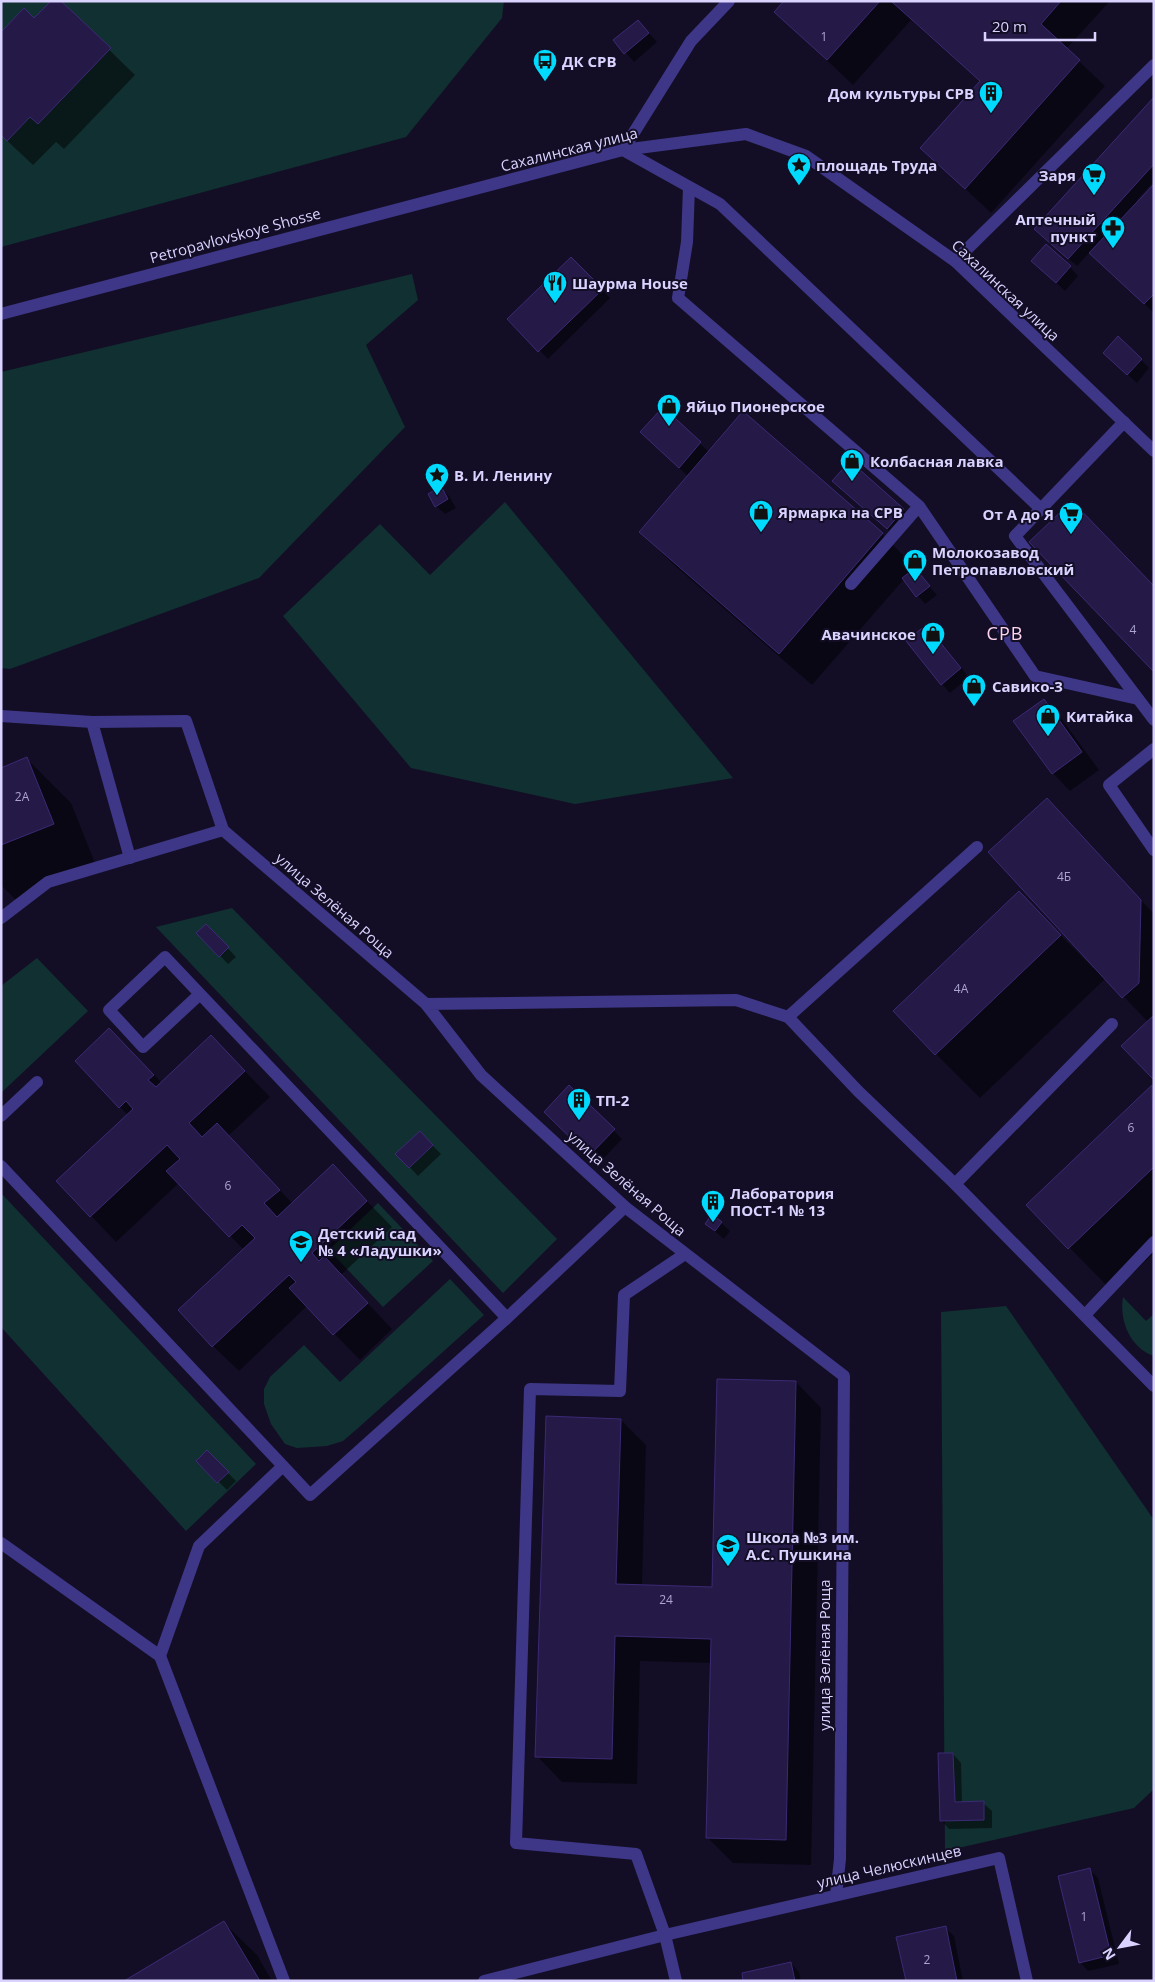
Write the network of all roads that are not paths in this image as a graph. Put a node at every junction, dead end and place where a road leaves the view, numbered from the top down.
1 (728, 1) edge
2 (1154, 65) edge
3 (623, 150) junction
4 (689, 187) junction
5 (478, 188) joint
6 (955, 261) junction
7 (1, 314) edge
8 (1124, 422) junction
9 (1154, 452) edge
10 (919, 506) junction
11 (1041, 509) junction
12 (851, 584) dead end
13 (1138, 699) junction
14 (1, 716) edge
15 (1154, 720) edge
16 (92, 722) junction
17 (1154, 749) edge
18 (223, 830) junction
19 (977, 847) dead end
20 (1154, 850) edge
21 (130, 858) junction
22 (1, 918) edge
23 (200, 994) junction
24 (426, 1004) junction
25 (788, 1017) junction
26 (1112, 1024) dead end
27 (37, 1082) dead end
28 (1, 1116) edge
29 (1, 1166) edge
30 (955, 1184) junction
31 (625, 1207) junction
32 (1154, 1242) edge
33 (685, 1254) junction
34 (1085, 1315) junction
35 (507, 1318) junction
36 (1154, 1386) edge
37 (283, 1466) junction
38 (1, 1543) edge
39 (160, 1656) junction
40 (836, 1895) junction
41 (665, 1935) junction
42 (284, 1981) edge
43 (484, 1981) edge
44 (676, 1981) edge
45 (1027, 1981) edge

1 - 3 street
2 - 6 street
3 - 4 street
3 - 5 street, Сахалинская улица
3 - 6 street, Сахалинская улица
4 - 10 street
4 - 11 street
5 - 7 street, Petropavlovskoye Shosse
6 - 8 street, Сахалинская улица
8 - 9 street, Сахалинская улица
8 - 11 street
10 - 12 street
10 - 13 street
11 - 13 street
13 - 15 street
14 - 16 street
16 - 18 street
16 - 21 street
17 - 20 street
18 - 21 street
18 - 24 street, улица Зелёная Роща
19 - 25 street
21 - 22 street
23 - 23 street
23 - 35 street
24 - 25 street
24 - 31 street, улица Зелёная Роща
25 - 30 street
26 - 30 street
27 - 28 street
29 - 37 street
30 - 34 street
31 - 33 street, улица Зелёная Роща
31 - 35 street
32 - 34 street
33 - 40 street, улица Зелёная Роща
33 - 41 street
34 - 36 street
35 - 37 street
37 - 39 street
38 - 39 street
39 - 42 street
40 - 41 street, улица Челюскинцев
40 - 45 street, улица Челюскинцев
41 - 43 street, улица Челюскинцев
41 - 44 street

